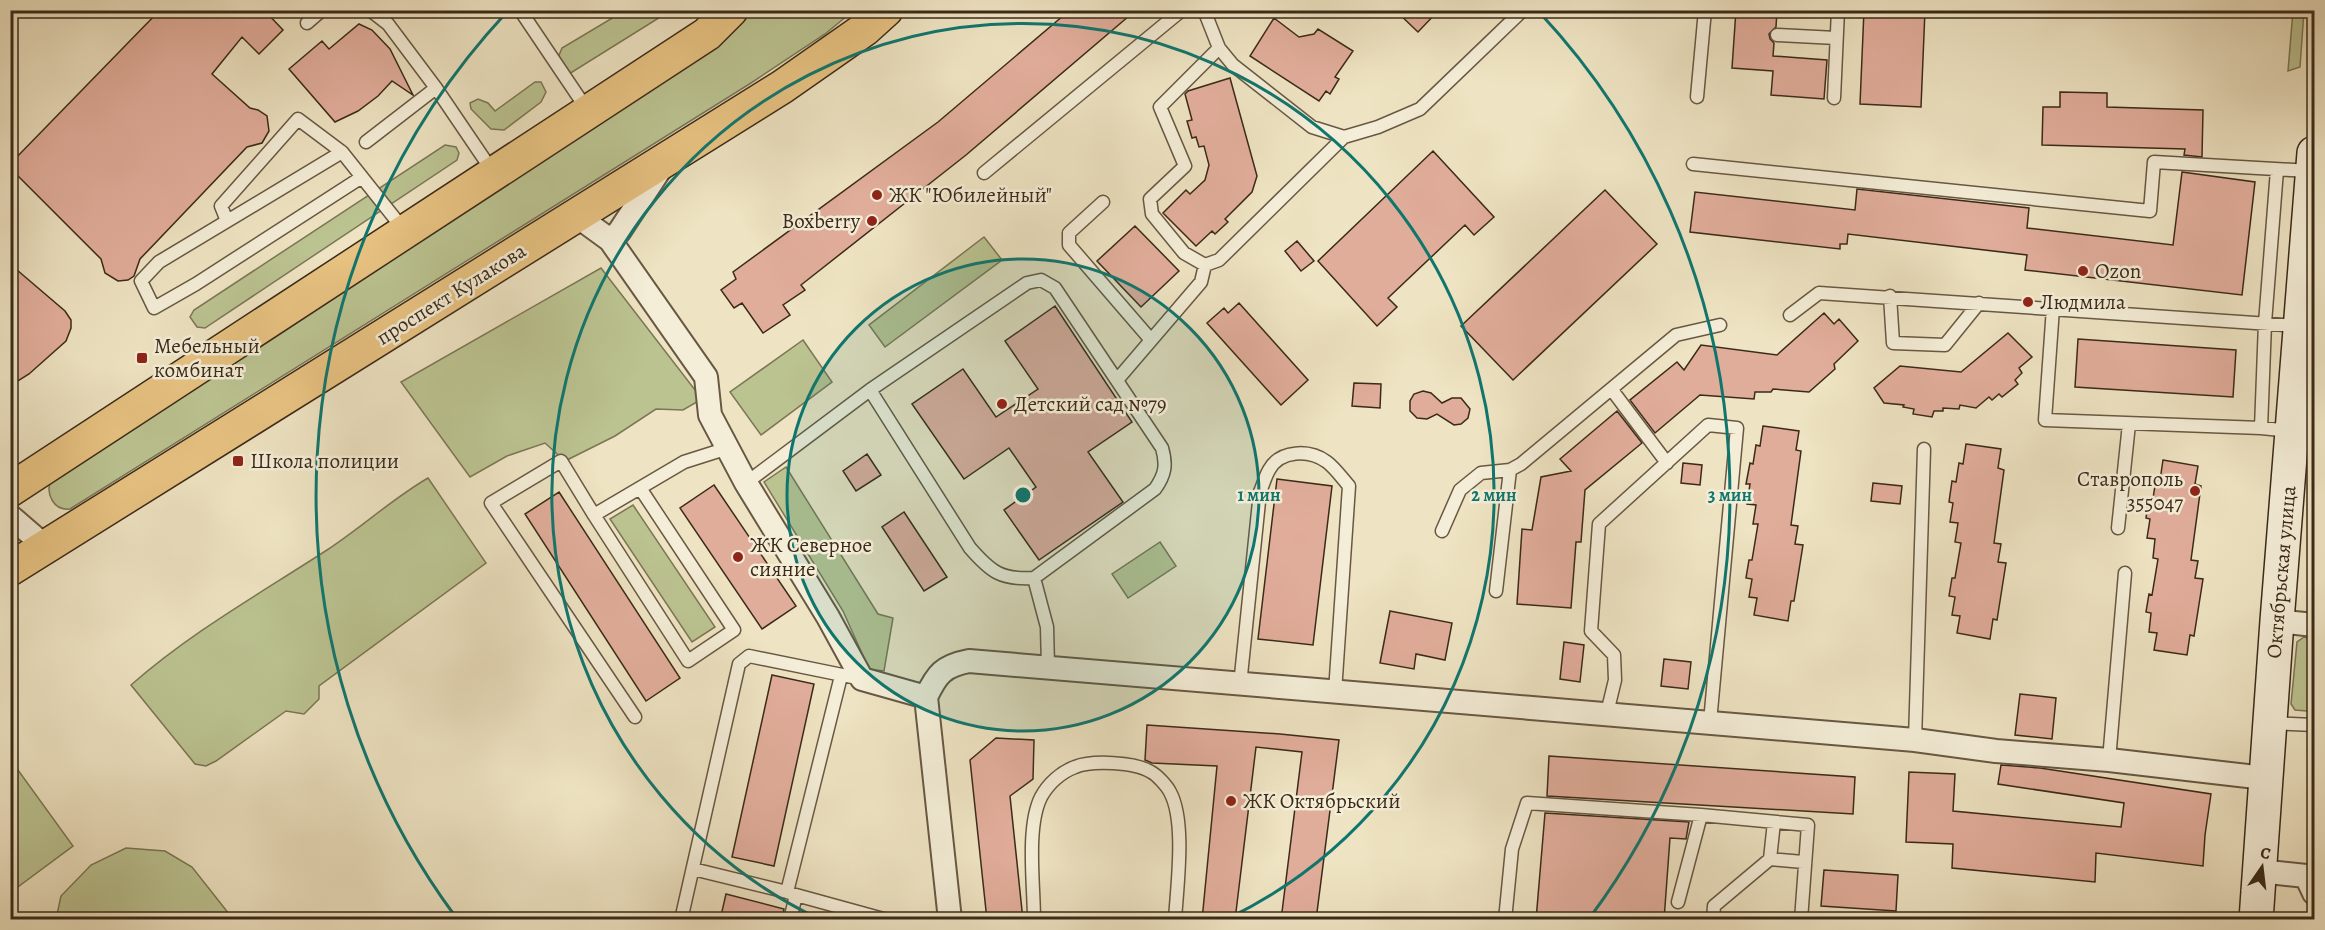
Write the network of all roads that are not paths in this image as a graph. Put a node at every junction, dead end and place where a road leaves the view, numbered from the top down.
1 (322, 10) edge
2 (370, 10) edge
3 (520, 10) edge
4 (731, 10) edge
5 (886, 10) edge
6 (1182, 10) edge
7 (1204, 10) edge
8 (1524, 10) edge
9 (1705, 10) edge
10 (1838, 10) edge
11 (307, 23) dead end
12 (1777, 35) dead end
13 (1836, 38) junction
14 (1219, 48) junction
15 (436, 88) junction
16 (1697, 97) dead end
17 (1834, 98) dead end
18 (588, 111) junction
19 (1344, 137) junction
20 (366, 142) dead end
21 (342, 152) junction
22 (667, 159) junction
23 (2314, 162) edge
24 (1693, 164) dead end
25 (2277, 170) junction
26 (493, 173) junction
27 (984, 173) dead end
28 (362, 177) junction
29 (1103, 202) dead end
30 (577, 216) junction
31 (227, 221) junction
32 (405, 231) junction
33 (610, 240) junction
34 (1205, 265) junction
35 (1890, 297) junction
36 (1979, 303) junction
37 (2053, 308) junction
38 (1790, 315) dead end
39 (2265, 323) junction
40 (1720, 325) dead end
41 (2300, 327) junction
42 (1151, 340) junction
43 (1117, 380) junction
44 (870, 390) junction
45 (1612, 390) junction
46 (2128, 424) junction
47 (2277, 430) junction
48 (728, 448) junction
49 (1924, 448) dead end
50 (1667, 463) junction
51 (1510, 470) junction
52 (746, 483) junction
53 (640, 488) junction
54 (10, 490) edge
55 (594, 515) junction
56 (10, 516) edge
57 (2118, 528) dead end
58 (1442, 531) dead end
59 (46, 548) junction
60 (10, 569) edge
61 (2125, 573) dead end
62 (1034, 578) junction
63 (1496, 591) dead end
64 (2277, 621) junction
65 (2314, 625) edge
66 (1048, 667) junction
67 (851, 677) junction
68 (1240, 685) junction
69 (1335, 692) junction
70 (926, 697) junction
71 (1607, 713) junction
72 (635, 717) dead end
73 (1710, 722) junction
74 (2270, 723) junction
75 (2314, 725) edge
76 (1915, 740) junction
77 (2109, 760) junction
78 (2265, 778) junction
79 (1701, 814) junction
80 (1774, 822) junction
81 (1770, 859) junction
82 (1803, 862) junction
83 (693, 869) junction
84 (2259, 871) junction
85 (792, 893) junction
86 (2314, 893) edge
87 (1678, 902) dead end
88 (844, 914) edge
89 (681, 920) edge
90 (790, 920) edge
91 (887, 920) edge
92 (950, 920) edge
93 (1034, 920) edge
94 (1175, 920) edge
95 (1505, 920) edge
96 (1713, 920) edge
97 (1801, 920) edge
98 (2256, 920) edge

1 - 11 lane
2 - 15 lane
3 - 18 lane
4 - 18 main road
5 - 22 main road, проспект Кулакова
6 - 27 lane
7 - 14 lane
8 - 19 lane
9 - 16 lane
10 - 13 lane
12 - 13 lane
13 - 17 lane
14 - 19 lane
14 - 34 lane
15 - 20 lane
15 - 26 lane
18 - 26 main road
19 - 34 lane
21 - 28 lane
21 - 31 lane
21 - 31 lane
22 - 30 main road, проспект Кулакова
22 - 33 street
23 - 25 lane
23 - 41 main road, Октябрьская улица
24 - 25 lane
25 - 39 lane
26 - 32 main road
28 - 31 lane
28 - 32 lane
29 - 42 lane
30 - 33 street
30 - 59 main road, проспект Кулакова
32 - 54 main road
33 - 48 street
34 - 42 lane
35 - 36 lane
35 - 36 lane
35 - 38 lane
36 - 37 lane
37 - 39 lane
37 - 46 lane
39 - 41 lane
39 - 47 lane
40 - 45 lane
41 - 47 main road, Октябрьская улица
42 - 43 lane
43 - 44 lane
43 - 62 lane
44 - 52 lane
44 - 62 lane
45 - 50 lane
45 - 51 lane
46 - 47 lane
46 - 57 lane
47 - 64 main road, Октябрьская улица
48 - 52 street
48 - 53 lane
49 - 76 lane
50 - 71 lane
50 - 73 lane
51 - 58 lane
51 - 63 lane
52 - 67 street
53 - 55 lane
53 - 55 lane
55 - 72 lane
56 - 59 street
59 - 60 main road, проспект Кулакова
61 - 77 lane
62 - 66 lane
64 - 65 street
64 - 74 main road, Октябрьская улица
66 - 68 street
66 - 70 street
67 - 70 street
67 - 83 lane
67 - 85 lane
68 - 69 street
68 - 69 lane
69 - 71 street
70 - 92 street
71 - 73 street
73 - 76 street
74 - 75 lane
74 - 78 main road, Октябрьская улица
76 - 77 street
77 - 78 street
78 - 84 main road, Октябрьская улица
79 - 80 lane
79 - 87 lane
79 - 95 lane
80 - 81 lane
80 - 82 lane
81 - 82 lane
81 - 96 lane
82 - 97 lane
83 - 85 lane
83 - 89 lane
84 - 86 street
84 - 98 main road, Октябрьская улица
85 - 88 lane
85 - 90 lane
88 - 91 lane
93 - 94 lane

